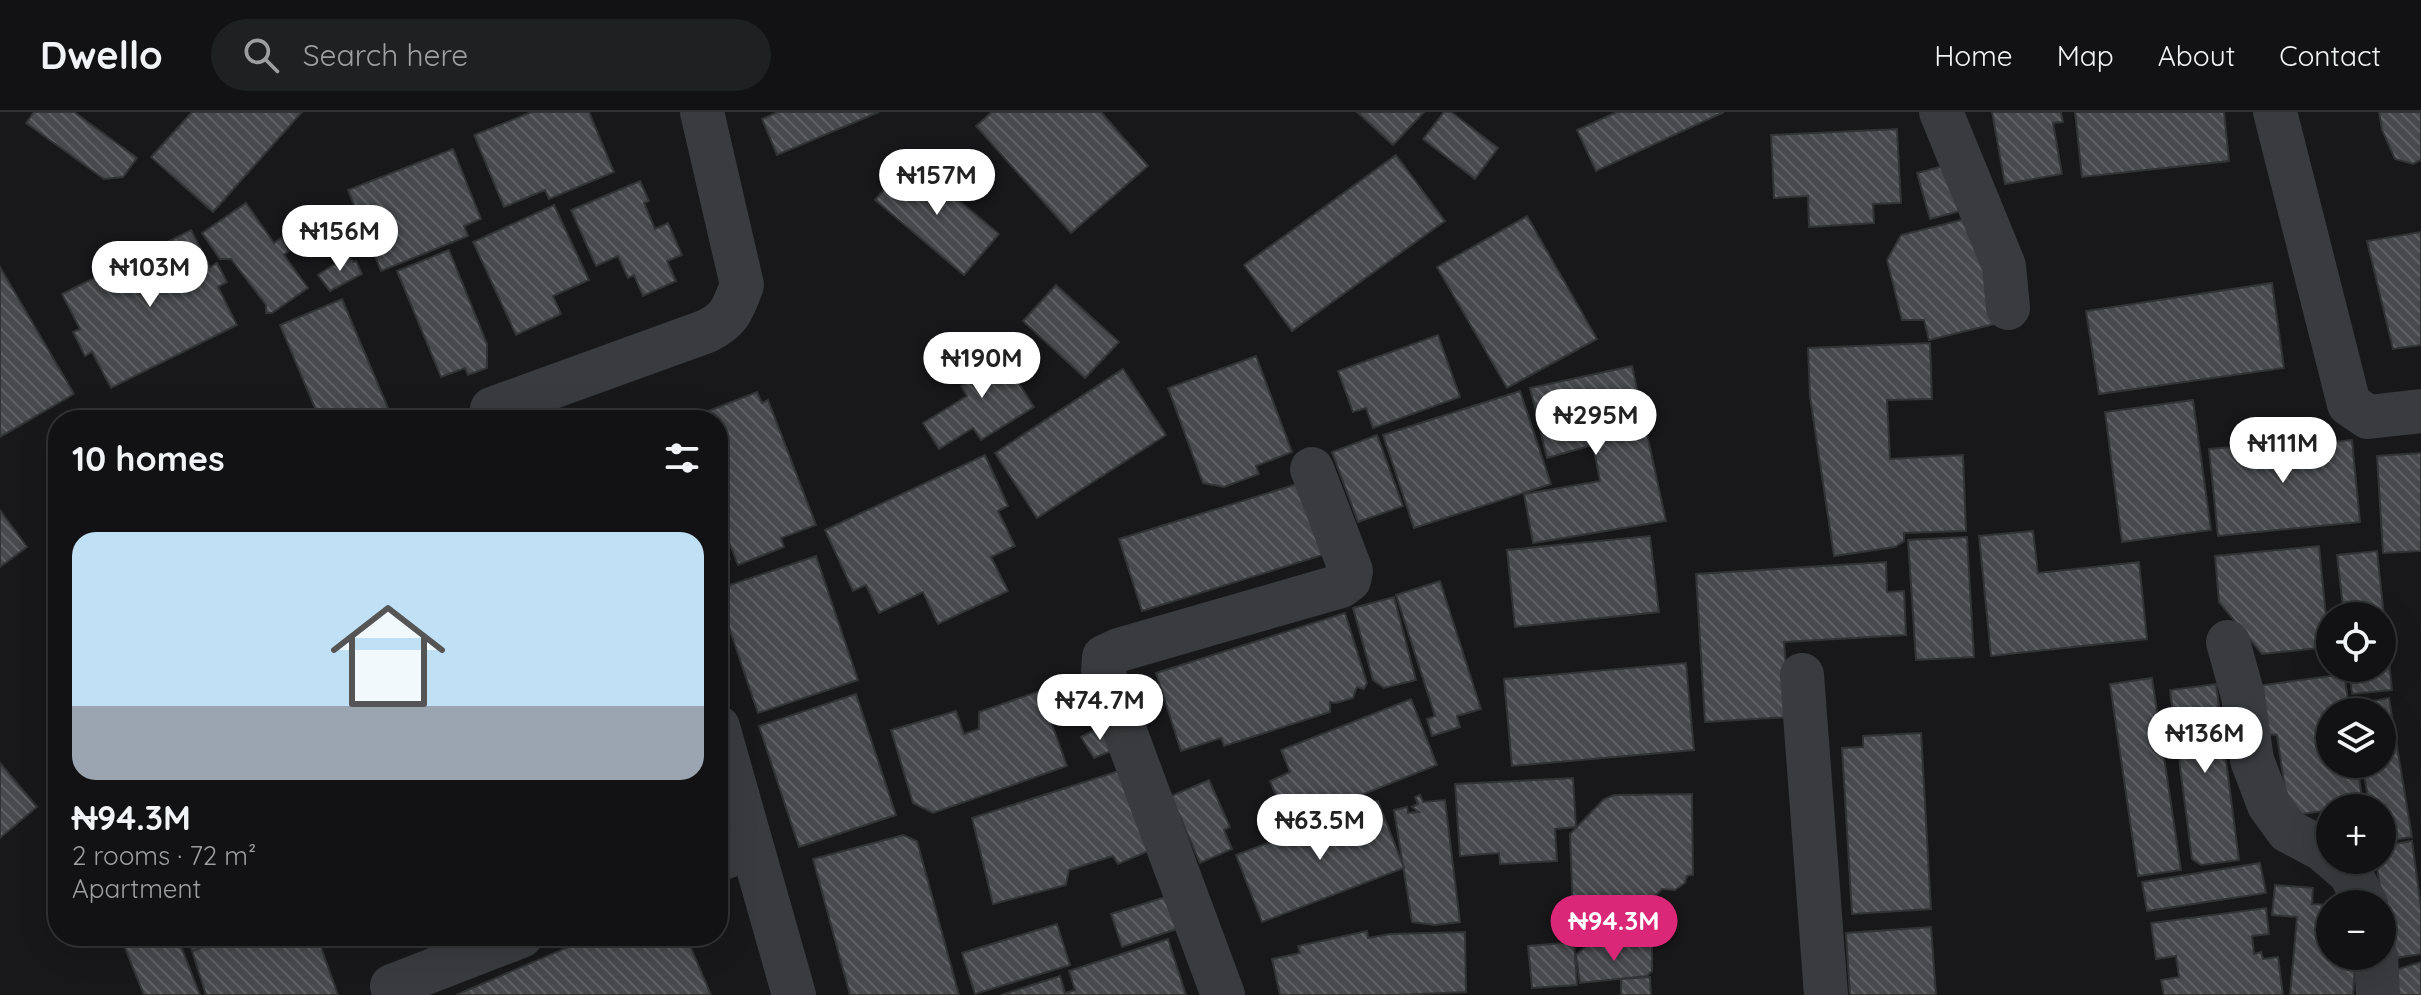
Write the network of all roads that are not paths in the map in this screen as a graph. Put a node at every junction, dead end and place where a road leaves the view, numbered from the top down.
1 (702, 112) edge
2 (1941, 112) edge
3 (2275, 112) edge
4 (2008, 308) dead end
5 (492, 409) dead end
6 (2421, 411) edge
7 (1312, 469) dead end
8 (2228, 642) dead end
9 (1802, 675) dead end
10 (728, 801) edge
11 (2316, 846) edge
12 (735, 853) edge
13 (495, 946) edge
14 (2377, 970) edge
15 (392, 986) dead end
16 (794, 995) edge
17 (1223, 995) edge
18 (1826, 995) edge
19 (2378, 995) edge

1 - 5 street
2 - 4 street
3 - 6 street
7 - 17 street
8 - 11 street
9 - 18 street
10 - 12 street
12 - 16 street
13 - 15 street
14 - 19 street

